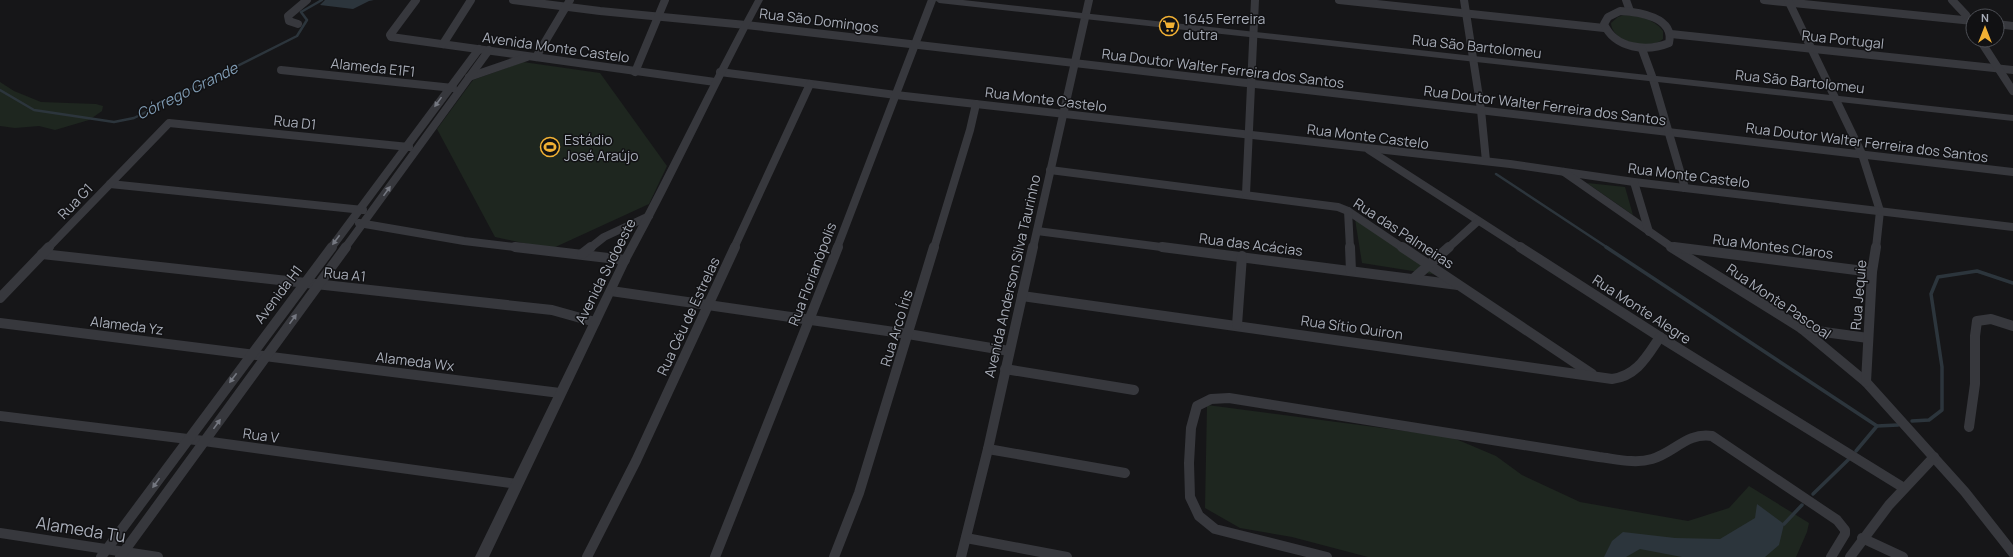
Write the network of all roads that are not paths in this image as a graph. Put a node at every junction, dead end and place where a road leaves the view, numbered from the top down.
1 (307, 0) edge
2 (416, 0) edge
3 (471, 0) edge
4 (512, 0) edge
5 (570, 0) edge
6 (665, 0) edge
7 (759, 0) edge
8 (932, 0) edge
9 (939, 0) edge
10 (1089, 0) edge
11 (1255, 0) edge
12 (1339, 0) edge
13 (1464, 0) edge
14 (1626, 0) edge
15 (1764, 0) edge
16 (1952, 0) edge
17 (1789, 1) edge
18 (566, 8) junction
19 (1630, 11) junction
20 (1466, 13) junction
21 (1965, 14) edge
22 (1086, 17) junction
23 (656, 18) junction
24 (1965, 20) edge
25 (298, 24) dead end
26 (746, 25) junction
27 (1604, 28) junction
28 (1671, 34) junction
29 (1253, 35) junction
30 (443, 44) junction
31 (915, 44) junction
32 (1985, 48) edge
33 (1642, 49) junction
34 (1812, 49) junction
35 (484, 50) junction
36 (532, 57) junction
37 (1474, 60) junction
38 (1074, 63) junction
39 (1998, 68) junction
40 (281, 70) dead end
41 (2013, 70) edge
42 (635, 72) junction
43 (720, 72) junction
44 (470, 77) junction
45 (1653, 79) junction
46 (715, 82) junction
47 (810, 84) junction
48 (1250, 84) junction
49 (449, 88) junction
50 (461, 89) junction
51 (2013, 91) edge
52 (896, 94) junction
53 (1836, 100) junction
54 (976, 104) junction
55 (1481, 110) junction
56 (1063, 114) junction
57 (2013, 118) edge
58 (170, 123) joint
59 (1669, 133) junction
60 (1247, 135) junction
61 (406, 147) junction
62 (418, 148) junction
63 (1368, 149) junction
64 (1862, 154) junction
65 (1486, 161) junction
66 (1050, 170) junction
67 (1563, 172) junction
68 (2013, 172) edge
69 (1634, 182) junction
70 (110, 184) junction
71 (1685, 188) junction
72 (1246, 194) junction
73 (359, 209) junction
74 (373, 211) junction
75 (1348, 211) junction
76 (1880, 211) junction
77 (649, 216) junction
78 (1478, 221) junction
79 (350, 222) junction
80 (363, 223) junction
81 (2013, 227) edge
82 (1037, 231) junction
83 (1649, 232) junction
84 (1671, 247) junction
85 (42, 254) junction
86 (582, 254) junction
87 (1242, 256) junction
88 (625, 260) junction
89 (1430, 265) junction
90 (1351, 271) junction
91 (1872, 272) junction
92 (1413, 279) junction
93 (304, 283) junction
94 (318, 285) junction
95 (1462, 285) junction
96 (610, 291) junction
97 (1022, 296) junction
98 (0, 298) edge
99 (708, 306) junction
100 (810, 320) junction
101 (596, 322) junction
102 (0, 323) edge
103 (1237, 325) junction
104 (2013, 326) edge
105 (1800, 328) junction
106 (908, 334) junction
107 (1660, 338) junction
108 (1868, 338) junction
109 (1009, 351) junction
110 (250, 355) junction
111 (266, 357) junction
112 (1005, 369) junction
113 (1596, 376) junction
114 (1866, 382) junction
115 (1134, 390) dead end
116 (560, 393) junction
117 (0, 416) edge
118 (1969, 427) dead end
119 (187, 440) junction
120 (204, 441) junction
121 (988, 449) junction
122 (1934, 457) junction
123 (1124, 474) dead end
124 (517, 484) junction
125 (1904, 488) junction
126 (0, 533) edge
127 (966, 538) junction
128 (1862, 538) junction
129 (2013, 552) edge
130 (104, 553) edge
131 (121, 554) edge
132 (158, 557) edge
133 (482, 557) edge
134 (587, 557) edge
135 (715, 557) edge
136 (834, 557) edge
137 (961, 557) edge
138 (1066, 557) edge
139 (1327, 557) edge
140 (1831, 557) edge
141 (1850, 557) edge
142 (1903, 557) edge

1 - 25 street
2 - 30 street, Avenida Monte Castelo
3 - 30 street
4 - 18 street, Rua São Domingos
5 - 18 street
6 - 23 street
7 - 26 street, Avenida Sudoeste
8 - 31 street, Rua Florianópolis
9 - 22 street, Rua São Bartolomeu
10 - 22 street, Avenida Anderson Silva Taurinho
11 - 29 street
12 - 20 street
13 - 20 street
14 - 19 street
15 - 17 street
16 - 21 street
17 - 24 street
17 - 34 street
18 - 23 street, Rua São Domingos
18 - 36 street
19 - 27 street
19 - 28 street
20 - 27 street
20 - 37 street
22 - 29 street, Rua São Bartolomeu
22 - 38 street, Avenida Anderson Silva Taurinho
23 - 26 street, Rua São Domingos
23 - 42 street
26 - 31 street, Rua São Domingos
26 - 43 street, Avenida Sudoeste
27 - 33 street
28 - 33 street
28 - 34 street, Rua Portugal
29 - 37 street, Rua São Bartolomeu
29 - 48 street
30 - 35 street, Avenida Monte Castelo
31 - 38 street, Rua São Domingos
31 - 52 street, Rua Florianópolis
32 - 39 street
33 - 45 street
34 - 39 street, Rua Portugal
34 - 53 street
35 - 36 street, Avenida Monte Castelo
35 - 44 street, Avenida H1
35 - 49 street, Avenida H1
36 - 42 street, Avenida Monte Castelo
36 - 44 street
37 - 45 street, Rua São Bartolomeu
37 - 55 street
38 - 48 street, Rua Doutor Walter Ferreira dos Santos
38 - 56 street, Avenida Anderson Silva Taurinho
39 - 41 street, Rua Portugal
39 - 51 street
40 - 49 street, Alameda E1F1
42 - 46 street, Avenida Monte Castelo
43 - 46 street, Avenida Sudoeste
43 - 47 street, Rua Monte Castelo
44 - 50 street, Avenida H1
45 - 53 street, Rua São Bartolomeu
45 - 59 street
46 - 77 street, Avenida Sudoeste
47 - 52 street, Rua Monte Castelo
47 - 99 street, Rua Céu de Estrelas
48 - 55 street, Rua Doutor Walter Ferreira dos Santos
48 - 60 street
49 - 50 street, Alameda E1F1
49 -> 61 street, Avenida H1
50 - 62 street, Avenida H1
52 - 54 street, Rua Monte Castelo
52 - 100 street, Rua Florianópolis
53 - 57 street, Rua São Bartolomeu
53 - 64 street
54 - 56 street, Rua Monte Castelo
54 - 106 street, Rua Arco Íris
55 - 59 street, Rua Doutor Walter Ferreira dos Santos
55 - 65 street
56 - 60 street, Rua Monte Castelo
56 - 66 street, Avenida Anderson Silva Taurinho
58 - 61 street, Rua D1
58 - 70 street, Rua G1
59 - 64 street, Rua Doutor Walter Ferreira dos Santos
59 - 71 street
60 - 63 street, Rua Monte Castelo
60 - 72 street
61 - 62 street, Rua D1
61 - 73 street, Avenida H1
74 -> 62 street, Avenida H1
63 - 65 street, Rua Monte Castelo
63 - 78 street, Rua Monte Alegre
64 - 68 street, Rua Doutor Walter Ferreira dos Santos
64 - 76 street
65 - 67 street, Rua Monte Castelo
66 - 72 street, Rua das Palmeiras
66 - 82 street, Avenida Anderson Silva Taurinho
67 - 69 street, Rua Monte Castelo
67 - 83 street, Rua Monte Pascoal
69 - 71 street, Rua Monte Castelo
69 - 83 street
70 - 73 street
70 - 85 street, Rua G1
71 - 76 street, Rua Monte Castelo
72 - 75 street, Rua das Palmeiras
73 - 74 street
73 - 79 street, Avenida H1
74 - 80 street, Avenida H1
75 - 89 street, Rua das Palmeiras
75 - 90 street
76 - 81 street, Rua Monte Castelo
76 - 91 street, Rua Jequie
77 - 86 street
77 - 88 street, Avenida Sudoeste
78 - 89 street
78 - 107 street, Rua Monte Alegre
79 - 80 street
79 -> 93 street, Avenida H1
80 - 86 street
80 - 94 street, Avenida H1
82 - 87 street, Rua das Acácias
82 - 97 street, Avenida Anderson Silva Taurinho
83 - 84 street, Rua Monte Pascoal
84 - 91 street, Rua Montes Claros
84 - 105 street, Rua Monte Pascoal
85 - 93 street, Rua A1
85 - 98 street, Rua G1
86 - 88 street
87 - 90 street, Rua das Acácias
87 - 103 street
88 - 96 street, Avenida Sudoeste
89 - 92 street
89 - 95 street, Rua das Palmeiras
90 - 92 street, Rua das Acácias
91 - 108 street, Rua Jequie
92 - 95 street, Rua das Acácias
93 - 94 street, Rua A1
93 - 110 street, Avenida H1
94 - 101 street, Rua A1
111 -> 94 street, Avenida H1
95 - 113 street, Rua das Palmeiras
96 - 99 street
96 - 101 street, Avenida Sudoeste
97 - 103 street, Rua Sítio Quiron
97 - 109 street, Avenida Anderson Silva Taurinho
99 - 100 street
99 - 134 street, Rua Céu de Estrelas
100 - 106 street
100 - 135 street, Rua Florianópolis
101 - 116 street, Avenida Sudoeste
102 - 110 street, Alameda Yz
103 - 113 street, Rua Sítio Quiron
104 - 118 street
105 - 108 street
105 - 114 street, Rua Monte Pascoal
106 - 109 street
106 - 136 street, Rua Arco Íris
107 - 113 street, Rua Sítio Quiron
107 - 125 street, Rua Monte Alegre
108 - 114 street, Rua Jequie
109 - 112 street, Avenida Anderson Silva Taurinho
110 - 111 street, Alameda Yz
110 -> 119 street, Avenida H1
111 - 116 street, Alameda Wx
120 -> 111 street, Avenida H1
112 - 115 street
112 - 121 street, Avenida Anderson Silva Taurinho
114 - 122 street, Rua Monte Pascoal
116 - 124 street, Avenida Sudoeste
117 - 119 street, Rua V
119 - 120 street, Rua V
119 -> 130 street, Avenida H1
120 - 124 street, Rua V
120 - 131 street, Avenida H1
121 - 123 street
121 - 127 street, Avenida Anderson Silva Taurinho
122 - 125 street
122 - 129 street, Rua Monte Pascoal
124 - 133 street, Avenida Sudoeste
125 - 128 street
126 - 130 street, Alameda Tu
127 - 137 street, Avenida Anderson Silva Taurinho
127 - 138 street
128 - 141 street
128 - 142 street
130 - 131 street, Alameda Tu
131 - 132 street, Alameda Tu
139 - 140 street

